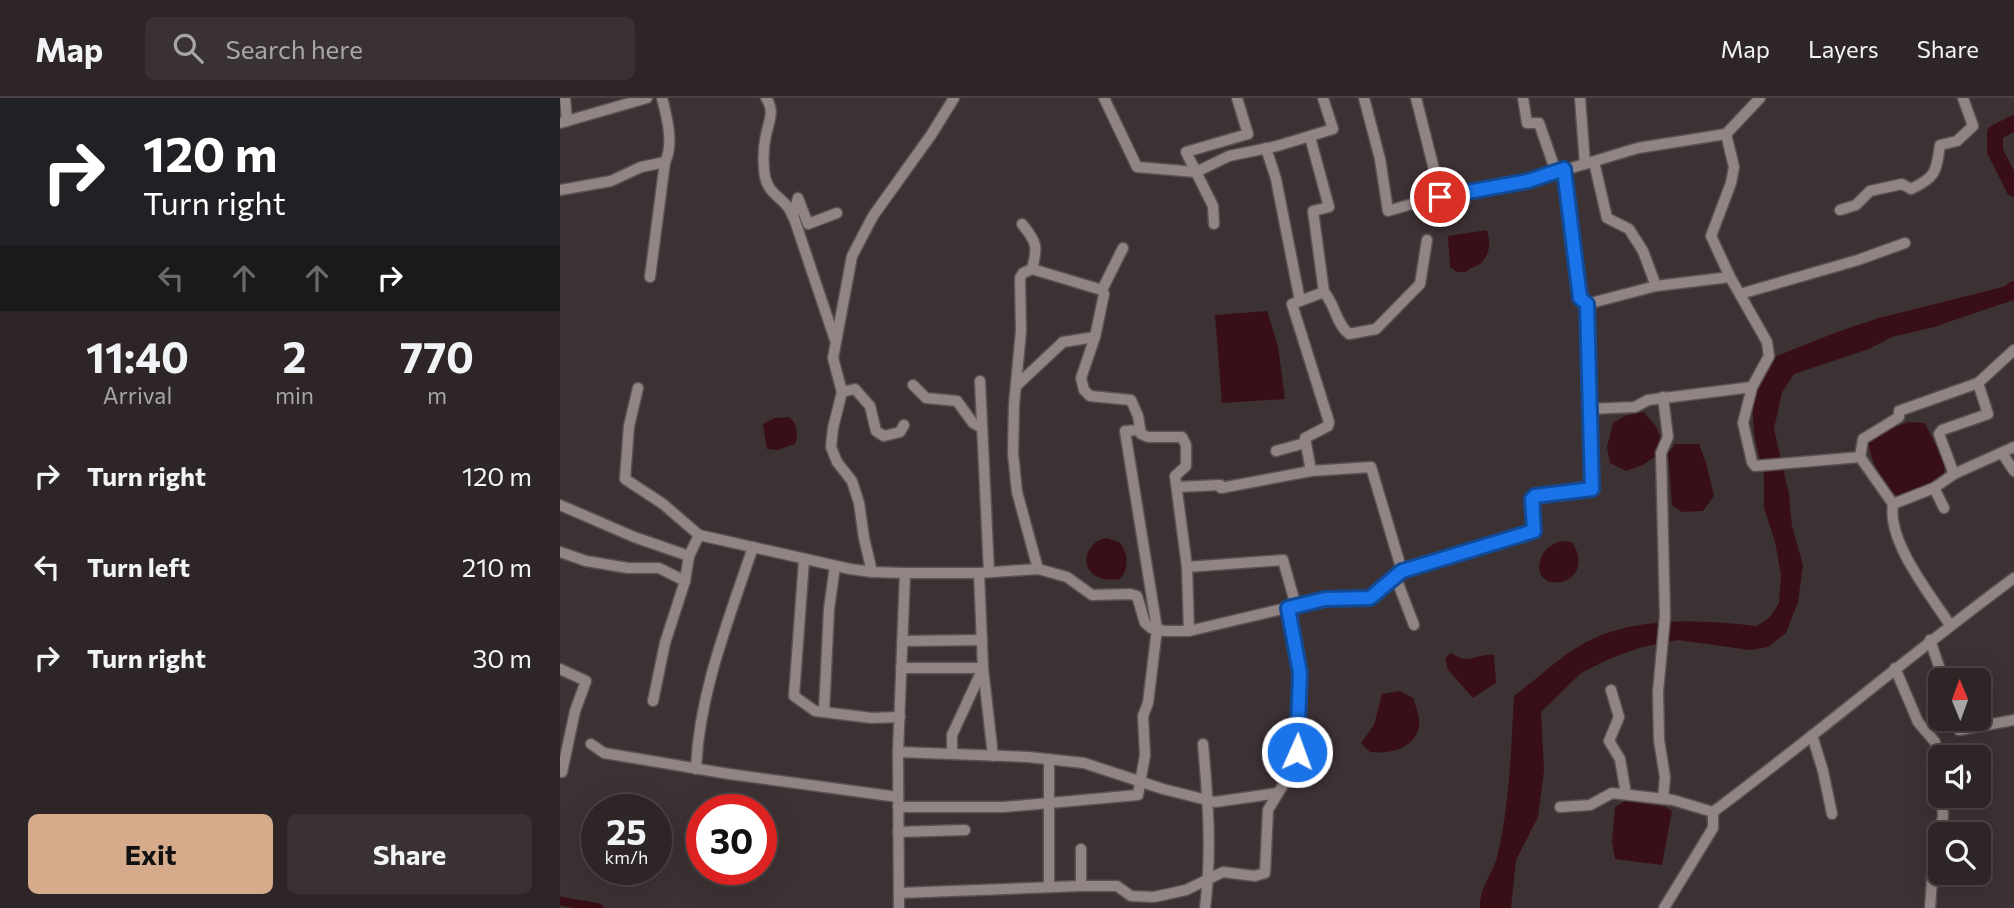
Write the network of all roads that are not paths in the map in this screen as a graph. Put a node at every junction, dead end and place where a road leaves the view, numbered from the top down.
1 (565, 98) edge
2 (647, 98) edge
3 (662, 98) edge
4 (766, 98) edge
5 (954, 98) edge
6 (1104, 98) edge
7 (1237, 98) edge
8 (1323, 98) edge
9 (1364, 98) edge
10 (1416, 98) edge
11 (1523, 98) edge
12 (1580, 98) edge
13 (1760, 98) edge
14 (1963, 98) edge
15 (564, 122) edge
16 (1726, 134) junction
17 (1310, 136) junction
18 (1266, 148) junction
19 (665, 162) junction
20 (1590, 163) junction
21 (1560, 171) junction
22 (1196, 172) junction
23 (560, 190) edge
24 (1440, 197) junction
25 (1840, 210) dead end
26 (837, 213) dead end
27 (793, 215) junction
28 (1214, 223) dead end
29 (1022, 224) dead end
30 (793, 229) dead end
31 (1427, 240) dead end
32 (1905, 243) dead end
33 (1122, 248) dead end
34 (1032, 269) junction
35 (650, 277) dead end
36 (1730, 278) junction
37 (1656, 286) junction
38 (1102, 290) junction
39 (1324, 292) junction
40 (1740, 294) junction
41 (1300, 301) junction
42 (1587, 304) junction
43 (1095, 337) junction
44 (836, 342) junction
45 (2014, 350) edge
46 (980, 381) dead end
47 (1978, 383) junction
48 (913, 386) dead end
49 (1016, 386) junction
50 (1752, 387) junction
51 (639, 388) dead end
52 (842, 392) junction
53 (1663, 397) junction
54 (1588, 408) junction
55 (904, 425) dead end
56 (982, 428) junction
57 (1140, 430) junction
58 (1305, 443) junction
59 (2014, 447) edge
60 (1276, 451) dead end
61 (2002, 453) junction
62 (1860, 457) junction
63 (1311, 471) junction
64 (2014, 471) edge
65 (1954, 474) junction
66 (1177, 488) junction
67 (1934, 488) junction
68 (1893, 504) junction
69 (560, 505) edge
70 (1944, 508) dead end
71 (699, 535) junction
72 (753, 547) junction
73 (560, 552) edge
74 (689, 556) junction
75 (804, 560) junction
76 (835, 566) junction
77 (1187, 567) junction
78 (1038, 569) junction
79 (872, 572) junction
80 (905, 573) junction
81 (984, 573) junction
82 (1399, 575) junction
83 (2014, 578) edge
84 (685, 581) junction
85 (1292, 607) junction
86 (1414, 625) dead end
87 (1950, 625) junction
88 (1157, 629) junction
89 (1189, 631) junction
90 (982, 640) junction
91 (1930, 640) junction
92 (902, 641) junction
93 (901, 668) junction
94 (983, 668) junction
95 (1895, 668) junction
96 (1940, 668) edge
97 (560, 669) edge
98 (1611, 690) dead end
99 (653, 701) dead end
100 (824, 712) junction
101 (900, 717) junction
102 (2014, 720) edge
103 (1992, 724) edge
104 (1812, 735) junction
105 (591, 744) dead end
106 (1203, 744) dead end
107 (1936, 745) edge
108 (898, 752) junction
109 (952, 754) junction
110 (993, 756) junction
111 (1049, 760) junction
112 (696, 769) junction
113 (562, 772) dead end
114 (1141, 782) junction
115 (1278, 793) junction
116 (1626, 794) junction
117 (1663, 799) junction
118 (1208, 801) junction
119 (898, 802) junction
120 (1049, 803) junction
121 (1560, 807) dead end
122 (1943, 808) edge
123 (1713, 811) junction
124 (1832, 814) dead end
125 (965, 830) dead end
126 (898, 832) junction
127 (1082, 849) dead end
128 (1209, 879) junction
129 (1081, 886) junction
130 (1049, 887) junction
131 (899, 893) junction
132 (898, 908) edge
133 (1205, 908) edge
134 (1664, 908) edge
135 (1930, 908) edge

1 - 15 street
2 - 15 street
3 - 19 street
4 - 27 street
5 - 44 street
6 - 22 street
7 - 22 street
8 - 17 street
9 - 24 street
10 - 24 street
11 - 21 street
12 - 20 street
13 - 16 street
14 - 25 street
16 - 20 street
16 - 36 street
17 - 18 street
17 - 39 street
18 - 22 street
18 - 41 street
19 - 23 street
19 - 35 street
20 - 21 street
20 - 37 street
21 - 24 street
21 - 42 street
22 - 28 street
26 - 27 street
27 - 30 street
27 - 44 street
29 - 34 street
31 - 39 street
32 - 40 street
33 - 38 street
34 - 38 street
34 - 49 street
36 - 37 street
36 - 40 street
37 - 42 street
38 - 43 street
39 - 41 street
40 - 50 street
41 - 58 street
42 - 54 street
43 - 49 street
43 - 57 street
44 - 52 street
45 - 47 street
46 - 56 street
47 - 62 street
47 - 65 street
48 - 56 street
49 - 78 street
50 - 53 street
50 - 62 street
51 - 71 street
52 - 55 street
52 - 79 street
53 - 54 street
53 - 117 street
54 - 82 street
56 - 81 street
57 - 66 street
57 - 88 street
58 - 60 street
58 - 63 street
59 - 61 street
61 - 64 street
61 - 65 street
62 - 68 street
63 - 66 street
63 - 82 street
65 - 67 street
66 - 77 street
67 - 68 street
67 - 70 street
68 - 87 street
69 - 74 street
71 - 72 street
71 - 74 street
72 - 75 street
72 - 112 street
73 - 84 street
74 - 84 street
75 - 76 street
75 - 100 street
76 - 79 street
76 - 100 street
77 - 85 street
77 - 89 street
78 - 81 street
78 - 88 street
79 - 80 street
80 - 81 street
80 - 92 street
81 - 90 street
82 - 85 street
82 - 86 street
83 - 87 street
84 - 99 street
85 - 89 street
85 - 115 street
87 - 91 street
88 - 89 street
88 - 114 street
90 - 92 street
90 - 94 street
91 - 95 street
91 - 96 street
92 - 93 street
93 - 94 street
93 - 101 street
94 - 109 street
94 - 110 street
95 - 104 street
95 - 107 street
97 - 113 street
98 - 116 street
100 - 101 street
101 - 108 street
102 - 103 street
104 - 123 street
104 - 124 street
105 - 112 street
106 - 118 street
108 - 109 street
108 - 119 street
109 - 110 street
110 - 111 street
111 - 114 street
111 - 120 street
112 - 119 street
114 - 118 street
114 - 120 street
115 - 118 street
115 - 128 street
116 - 117 street
116 - 121 street
117 - 123 street
118 - 128 street
119 - 120 street
119 - 126 street
120 - 130 street
122 - 135 street
123 - 134 street
125 - 126 street
126 - 131 street
127 - 129 street
128 - 129 street
128 - 133 street
129 - 130 street
130 - 131 street
131 - 132 street

